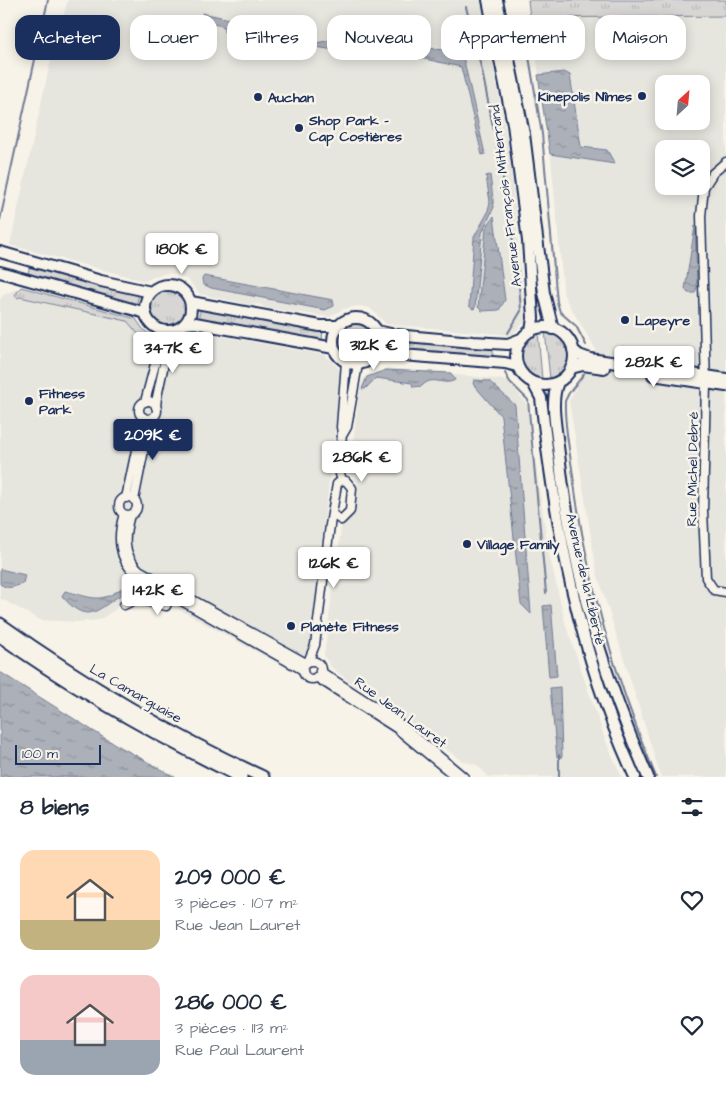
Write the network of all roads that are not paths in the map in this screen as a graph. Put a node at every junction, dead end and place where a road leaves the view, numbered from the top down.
1 (493, 3) edge
2 (726, 162) edge
3 (2, 252) edge
4 (0, 272) edge
5 (151, 292) junction
6 (191, 302) junction
7 (146, 313) junction
8 (185, 324) junction
9 (338, 326) junction
10 (553, 328) junction
11 (166, 330) junction
12 (377, 331) junction
13 (530, 331) junction
14 (521, 339) junction
15 (334, 348) junction
16 (573, 350) junction
17 (376, 353) junction
18 (346, 362) junction
19 (358, 364) junction
20 (517, 366) junction
21 (571, 368) junction
22 (726, 378) edge
23 (706, 380) junction
24 (558, 382) junction
25 (533, 383) junction
26 (726, 386) edge
27 (145, 402) junction
28 (156, 407) junction
29 (143, 417) junction
30 (153, 418) junction
31 (343, 434) junction
32 (342, 480) junction
33 (130, 499) junction
34 (127, 514) junction
35 (332, 514) junction
36 (341, 520) junction
37 (330, 530) junction
38 (726, 592) edge
39 (171, 596) junction
40 (124, 605) dead end
41 (0, 624) edge
42 (0, 636) edge
43 (309, 664) junction
44 (318, 674) junction
45 (241, 777) edge
46 (263, 777) edge
47 (456, 777) edge
48 (464, 777) edge
49 (636, 777) edge
50 (648, 777) edge

1 - 10 main road, Avenue François Mitterrand
1 - 13 main road, Avenue François Mitterrand
2 - 23 street, Rue Michel Debré
3 - 5 main road
4 - 7 main road
5 - 6 main road
5 - 7 main road
6 - 8 main road
6 - 9 main road
7 - 11 main road
8 - 11 main road
8 - 15 main road
9 - 12 main road
9 - 15 main road
10 - 13 main road
10 - 16 main road
11 - 27 street
11 - 28 street
12 - 14 main road
12 - 17 main road
13 - 14 main road
14 - 20 main road
15 - 18 main road
16 - 21 main road
16 - 23 main road
17 - 19 main road
17 - 20 main road
18 - 19 main road
18 - 31 street
19 - 31 street
20 - 25 main road
21 - 23 main road
21 - 24 main road
22 - 23 main road
23 - 26 main road
23 - 38 street, Rue Michel Debré
24 - 25 main road
24 - 50 main road, Avenue de la Liberté
25 - 49 main road, Avenue de la Liberté
27 - 28 street
27 - 29 street
28 - 30 street
29 - 30 street
29 - 33 street
30 - 33 street
31 - 32 street
32 - 35 street
32 - 36 street
33 - 34 street
33 - 34 street
34 - 39 street
34 - 43 street
35 - 36 street
35 - 37 street
36 - 37 street
37 - 43 street
39 - 40 street
39 - 43 street
41 - 46 highway, La Camarguaise
42 - 45 highway, La Camarguaise
43 - 44 street
43 - 44 street
44 - 47 street, Rue Jean Lauret
44 - 48 street, Rue Jean Lauret

